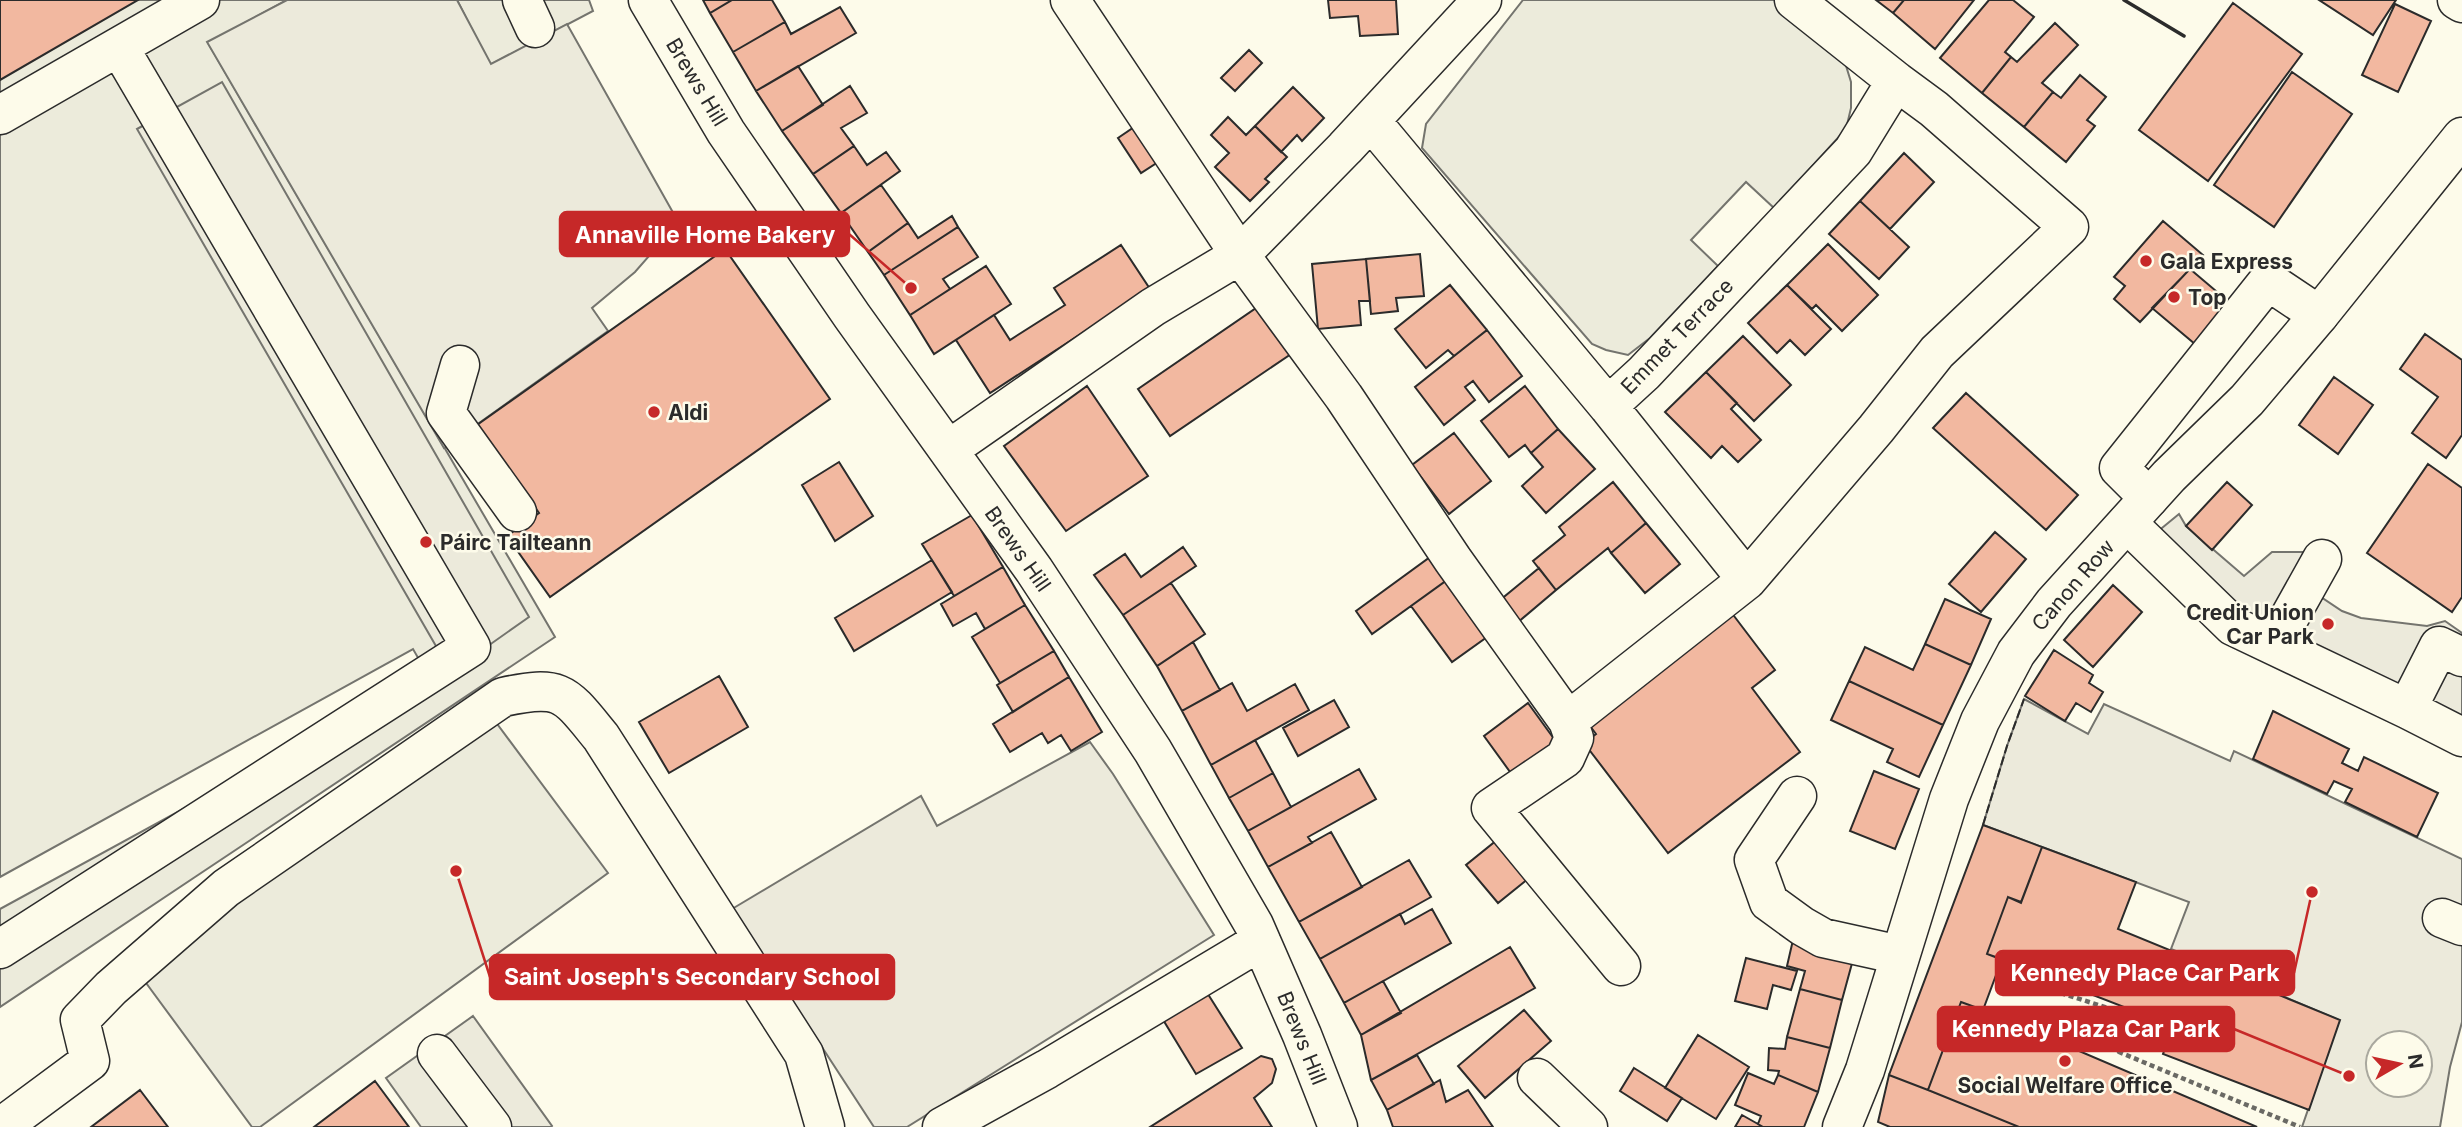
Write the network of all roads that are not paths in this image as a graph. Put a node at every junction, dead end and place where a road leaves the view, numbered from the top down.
1 (200, 0) edge
2 (648, 0) edge
3 (1070, 0) edge
4 (1482, 0) edge
5 (1794, 0) edge
6 (2457, 0) edge
7 (2462, 3) edge
8 (119, 47) junction
9 (1896, 81) junction
10 (0, 115) edge
11 (1371, 121) junction
12 (2462, 137) edge
13 (1240, 255) junction
14 (2319, 315) junction
15 (460, 365) dead end
16 (1608, 406) junction
17 (948, 450) junction
18 (2138, 510) junction
19 (517, 512) dead end
20 (2322, 559) dead end
21 (1747, 580) junction
22 (2274, 645) junction
23 (2462, 657) edge
24 (2407, 709) junction
25 (1568, 722) junction
26 (2462, 737) edge
27 (1797, 796) dead end
28 (1261, 941) junction
29 (0, 949) edge
30 (1900, 955) junction
31 (1620, 966) dead end
32 (437, 1054) dead end
33 (1537, 1078) dead end
34 (1, 1127) edge
35 (492, 1127) edge
36 (825, 1127) edge
37 (942, 1127) edge
38 (1338, 1127) edge
39 (1588, 1127) edge
40 (1842, 1127) edge

1 - 8 street
2 - 17 street, Brews Hill
3 - 13 street
4 - 11 street
5 - 9 street
6 - 7 street
8 - 10 street
8 - 29 street
9 - 16 street, Emmet Terrace
9 - 21 street
11 - 13 street
11 - 16 street, Emmet Terrace
12 - 14 street, Canon Row
13 - 17 street
13 - 25 street
14 - 18 street, Canon Row
14 - 18 street
15 - 19 street
16 - 21 street
17 - 28 street, Brews Hill
18 - 22 street
18 - 30 street, Canon Row
20 - 22 street
21 - 25 street
22 - 24 street
23 - 24 street
24 - 26 street
25 - 31 street
27 - 30 street
28 - 37 street
28 - 38 street, Brews Hill
30 - 40 street, Canon Row
32 - 35 street
33 - 39 street
34 - 36 street

